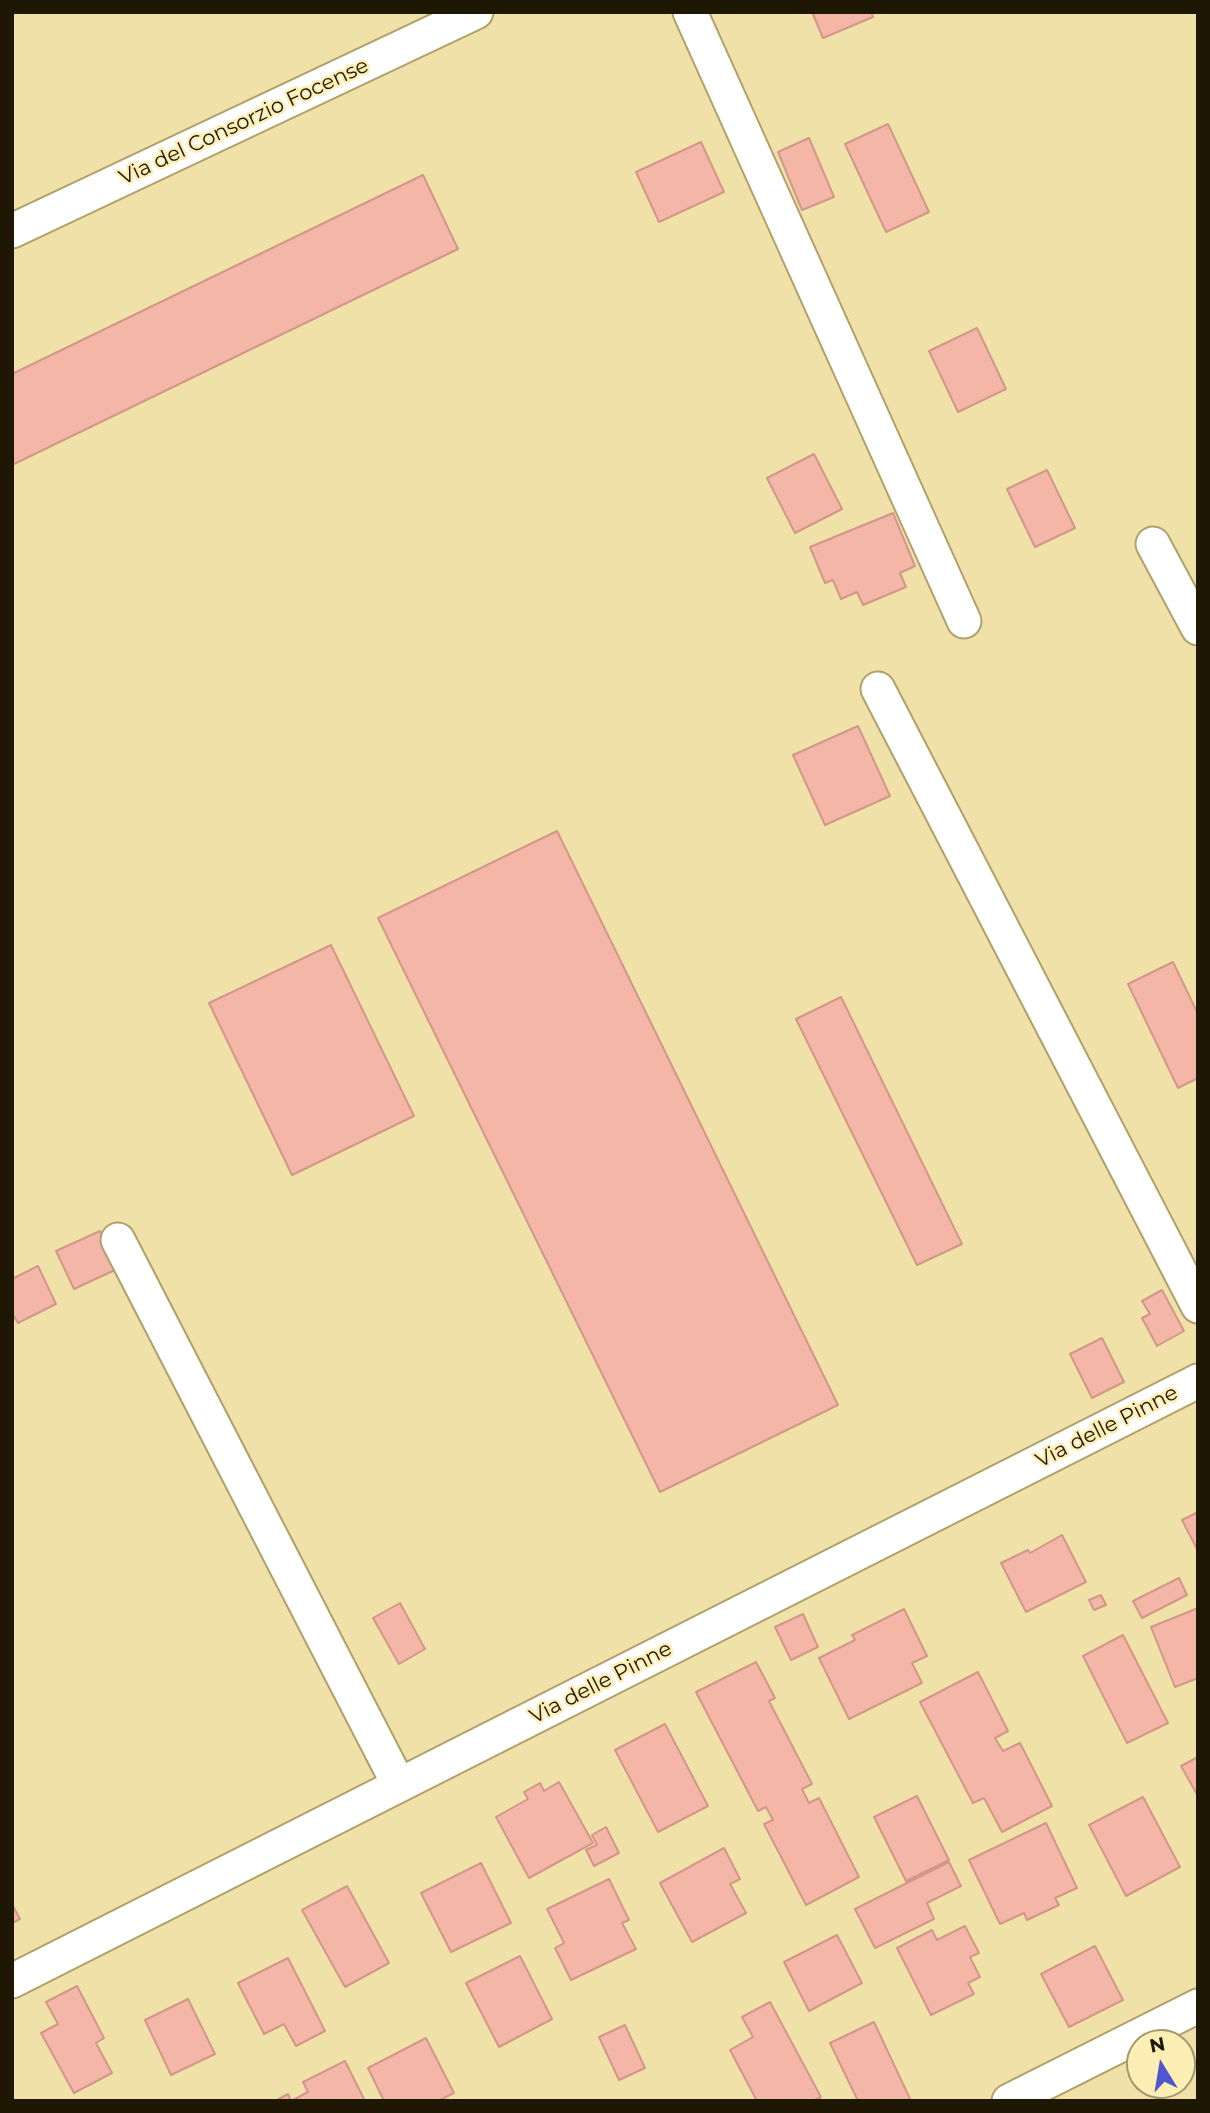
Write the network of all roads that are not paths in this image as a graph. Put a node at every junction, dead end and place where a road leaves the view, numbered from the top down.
1 (476, 12) edge
2 (690, 12) edge
3 (12, 231) edge
4 (1153, 544) dead end
5 (964, 621) dead end
6 (1198, 628) edge
7 (878, 689) dead end
8 (118, 1240) dead end
9 (1198, 1306) edge
10 (1195, 1389) edge
11 (399, 1785) junction
12 (12, 1981) edge
13 (1198, 2006) edge
14 (1010, 2101) edge

1 - 3 street, Via del Consorzio Focense
2 - 5 street
4 - 6 street
7 - 9 street
8 - 11 street
10 - 11 street, Via delle Pinne
11 - 12 street, Via delle Pinne
13 - 14 street

